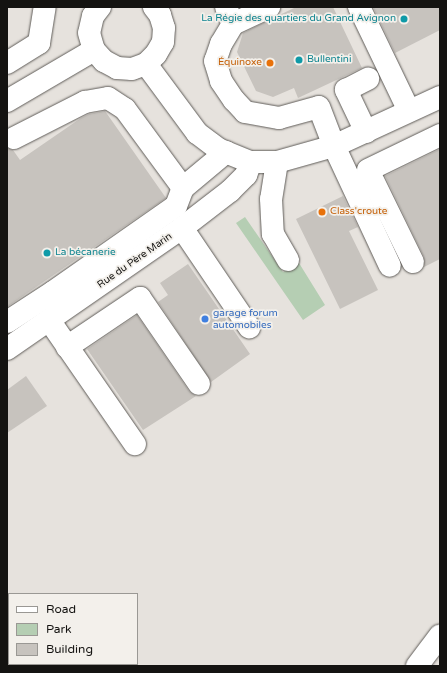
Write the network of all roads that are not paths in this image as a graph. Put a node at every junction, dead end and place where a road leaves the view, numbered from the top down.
1 (45, 7) edge
2 (100, 7) edge
3 (269, 7) edge
4 (359, 7) edge
5 (162, 10) edge
6 (230, 15) edge
7 (94, 50) junction
8 (7, 63) edge
9 (146, 64) junction
10 (368, 78) dead end
11 (440, 98) edge
12 (7, 101) edge
13 (414, 109) junction
14 (366, 132) junction
15 (437, 137) edge
16 (14, 138) dead end
17 (334, 146) junction
18 (226, 152) junction
19 (251, 162) junction
20 (277, 162) junction
21 (183, 188) junction
22 (182, 228) junction
23 (288, 260) dead end
24 (412, 262) dead end
25 (390, 266) dead end
26 (49, 320) junction
27 (7, 322) edge
28 (249, 327) dead end
29 (68, 347) junction
30 (7, 349) edge
31 (199, 384) dead end
32 (135, 444) dead end
33 (440, 638) edge
34 (417, 666) edge

1 - 8 street
2 - 7 street
3 - 6 street
4 - 13 street
5 - 9 street
6 - 17 street
7 - 9 street
7 - 12 street
9 - 18 street
10 - 14 street
11 - 13 street
13 - 14 street
13 - 15 street
14 - 17 street
15 - 24 street
16 - 21 street
17 - 20 street
17 - 25 street
18 - 19 street
18 - 21 street
19 - 20 street
19 - 22 street, Rue du Père Marin
20 - 23 street
21 - 27 street
22 - 26 street, Rue du Père Marin
22 - 28 street
26 - 29 street
26 - 30 street, Rue du Père Marin
29 - 31 street
29 - 32 street
33 - 34 street

